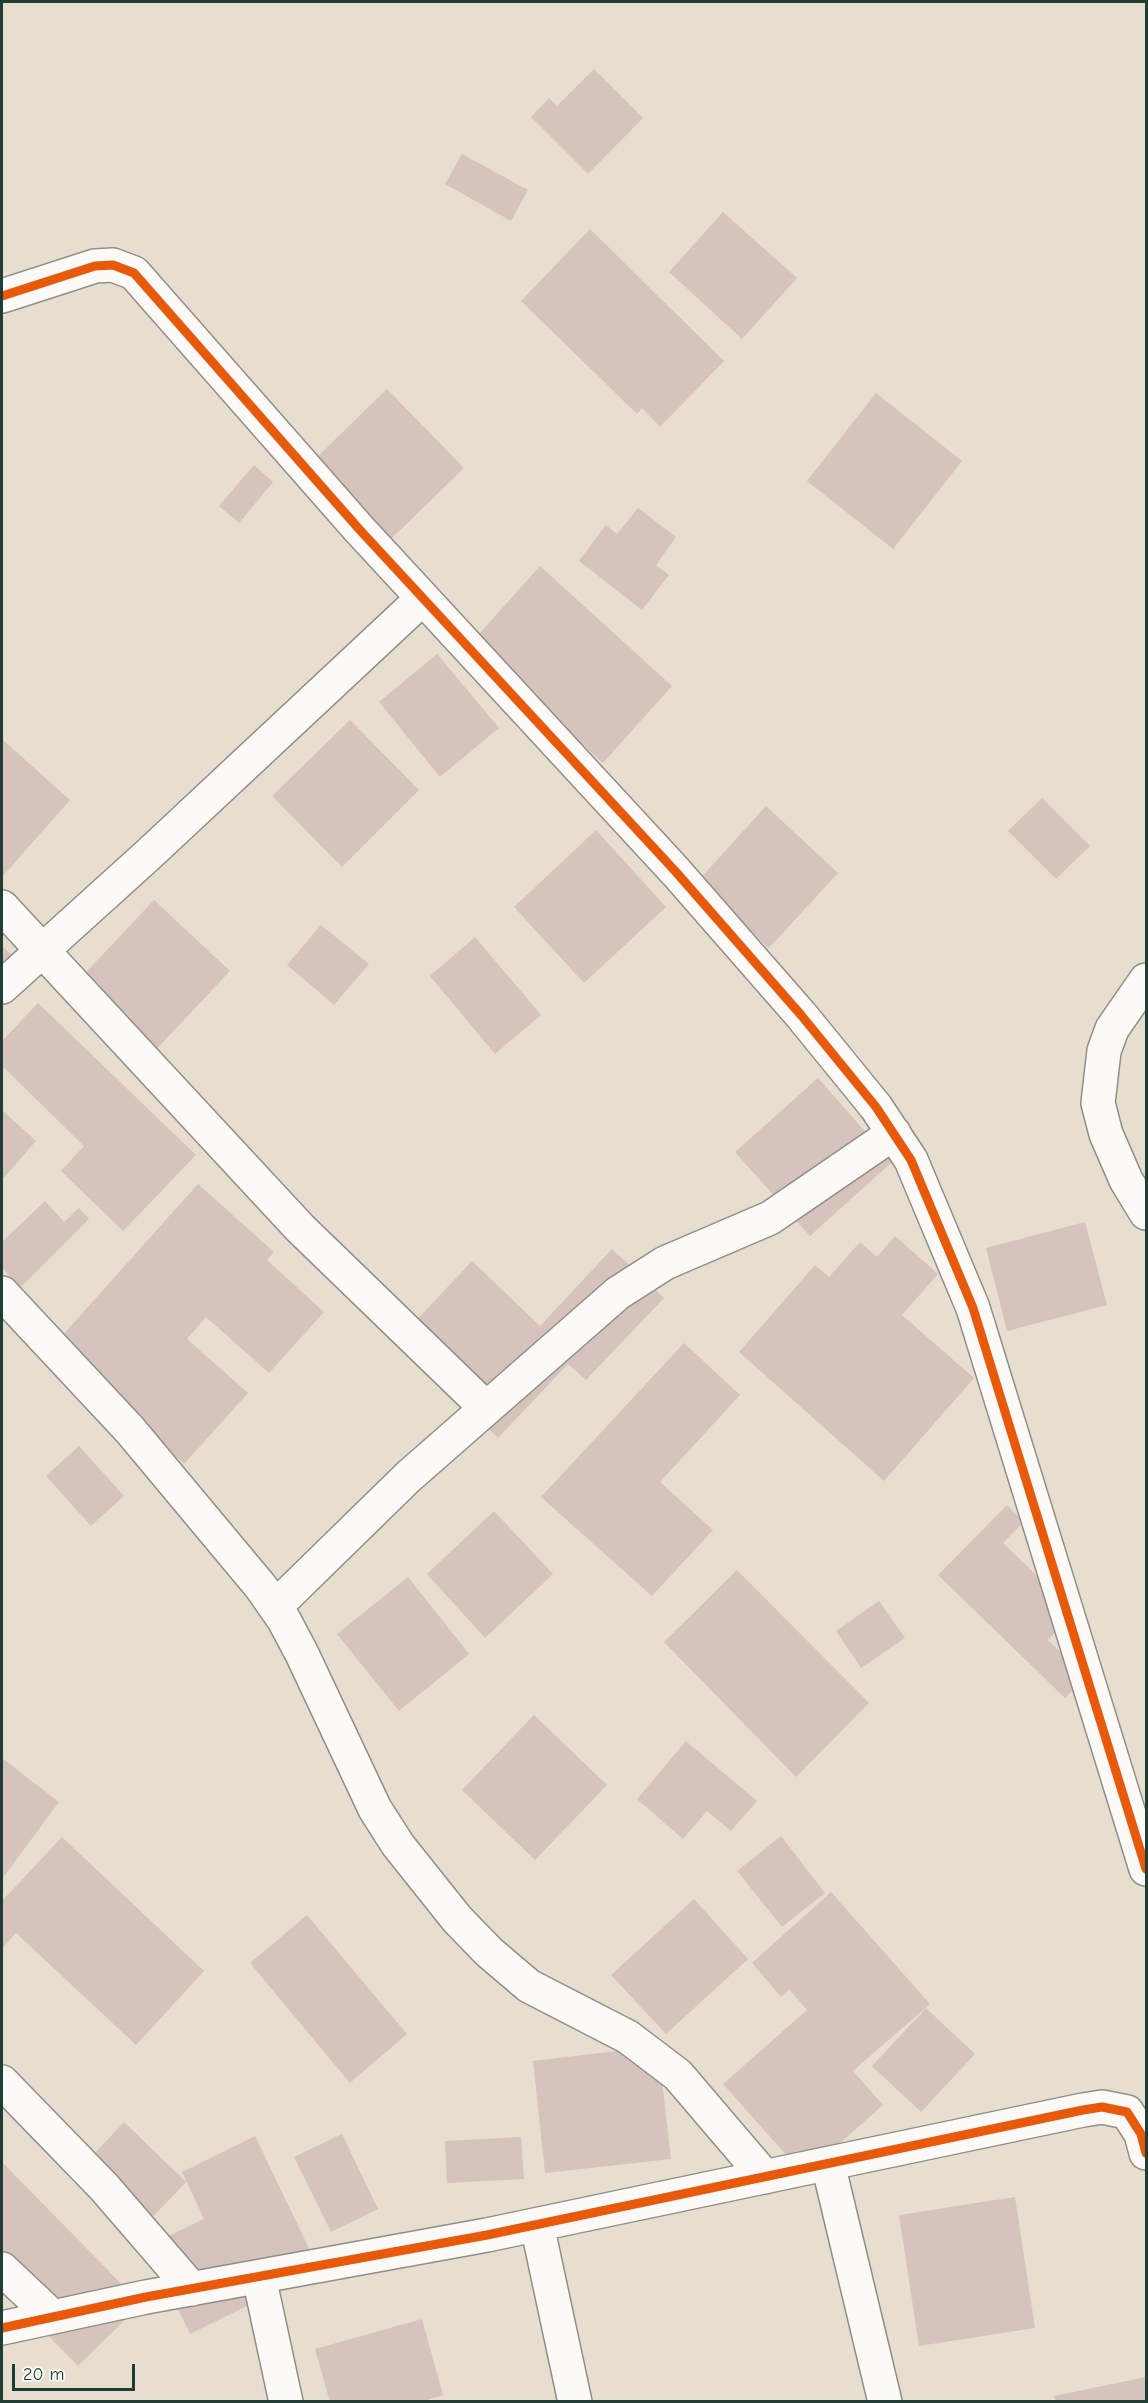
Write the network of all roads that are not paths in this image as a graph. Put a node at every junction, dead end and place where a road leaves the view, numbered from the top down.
1 (2, 296) edge
2 (423, 598) junction
3 (2, 907) edge
4 (42, 950) junction
5 (1146, 980) edge
6 (2, 987) edge
7 (894, 1133) junction
8 (1146, 1213) edge
9 (3, 1298) edge
10 (486, 1408) junction
11 (275, 1607) junction
12 (1146, 1869) edge
13 (2, 2082) edge
14 (1146, 2153) edge
15 (828, 2164) junction
16 (765, 2177) junction
17 (537, 2225) junction
18 (2, 2269) edge
19 (259, 2277) junction
20 (192, 2289) junction
21 (52, 2317) junction
22 (2, 2328) edge
23 (286, 2402) edge
24 (575, 2402) edge
25 (885, 2402) edge

1 - 2 street
2 - 4 street
2 - 7 street
3 - 4 street
4 - 6 street
4 - 10 street
5 - 8 street
7 - 10 street
7 - 12 street
9 - 11 street
10 - 11 street
11 - 16 street
13 - 20 street
14 - 15 street
15 - 16 street
15 - 25 street
16 - 17 street
17 - 19 street
17 - 24 street
18 - 21 street
19 - 20 street
19 - 23 street
20 - 21 street
21 - 22 street

